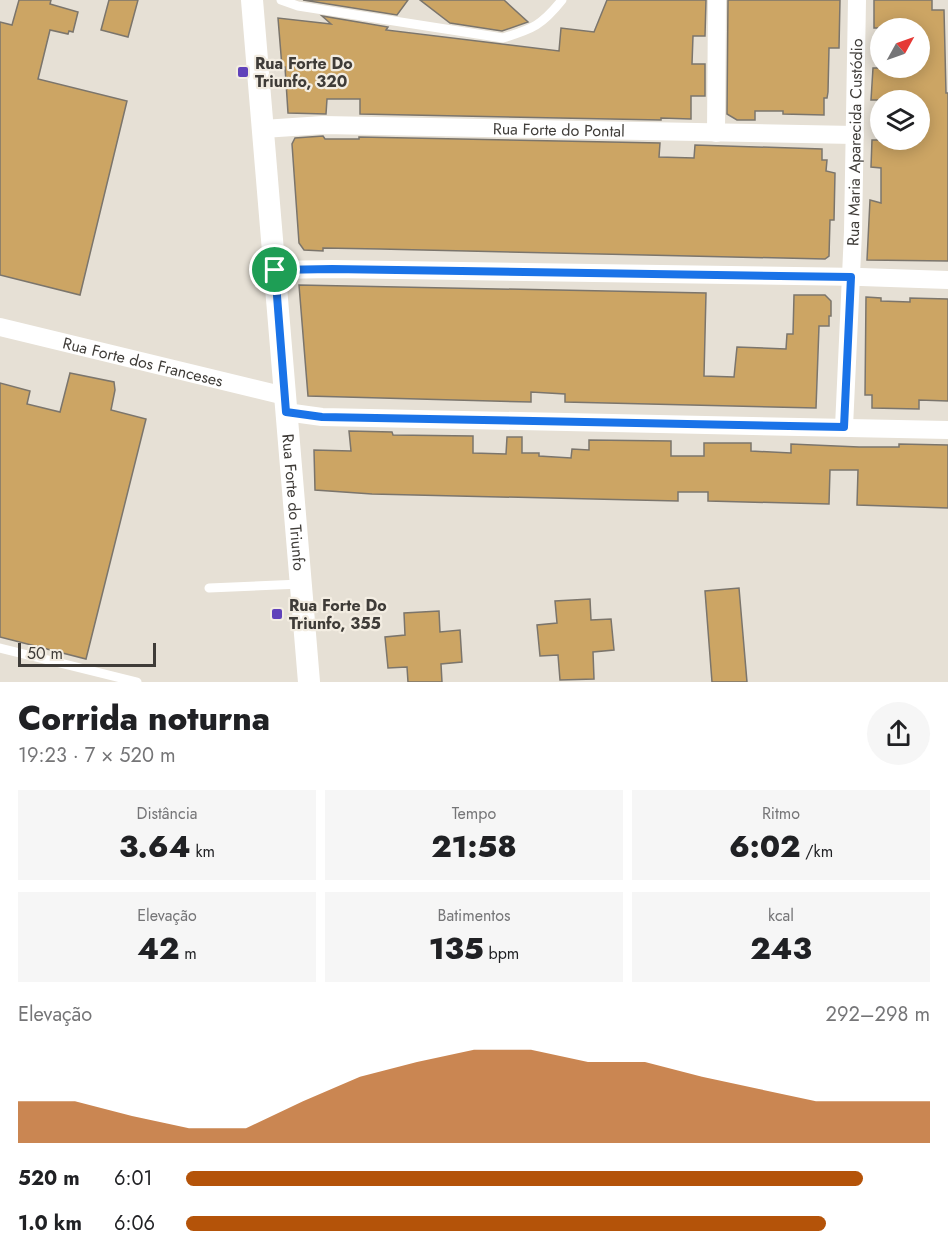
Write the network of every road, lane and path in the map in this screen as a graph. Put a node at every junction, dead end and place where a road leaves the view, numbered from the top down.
1 (252, 0) edge
2 (280, 0) edge
3 (562, 0) edge
4 (717, 0) edge
5 (857, 0) edge
6 (263, 129) junction
7 (716, 133) junction
8 (855, 135) junction
9 (275, 270) junction
10 (851, 277) junction
11 (948, 280) edge
12 (0, 327) edge
13 (286, 404) junction
14 (844, 427) junction
15 (948, 430) edge
16 (301, 584) junction
17 (208, 588) dead end
18 (0, 648) edge
19 (137, 682) edge
20 (309, 682) edge

1 - 6 street, Rua Forte do Triunfo
2 - 3 lane
4 - 7 street
5 - 8 street, Rua Maria Aparecida Custódio
6 - 7 street, Rua Forte do Pontal
6 - 9 street, Rua Forte do Triunfo
7 - 8 street, Rua Forte do Pontal
8 - 10 street, Rua Maria Aparecida Custódio
9 - 10 street
9 - 13 street, Rua Forte do Triunfo
10 - 11 street
10 - 14 street, Rua Maria Aparecida Custódio
12 - 13 street, Rua Forte dos Franceses
13 - 14 street, Rua Forte dos Franceses
13 - 16 street, Rua Forte do Triunfo
14 - 15 street, Rua Forte dos Franceses
16 - 17 lane
16 - 20 street, Rua Forte do Triunfo
18 - 19 lane

